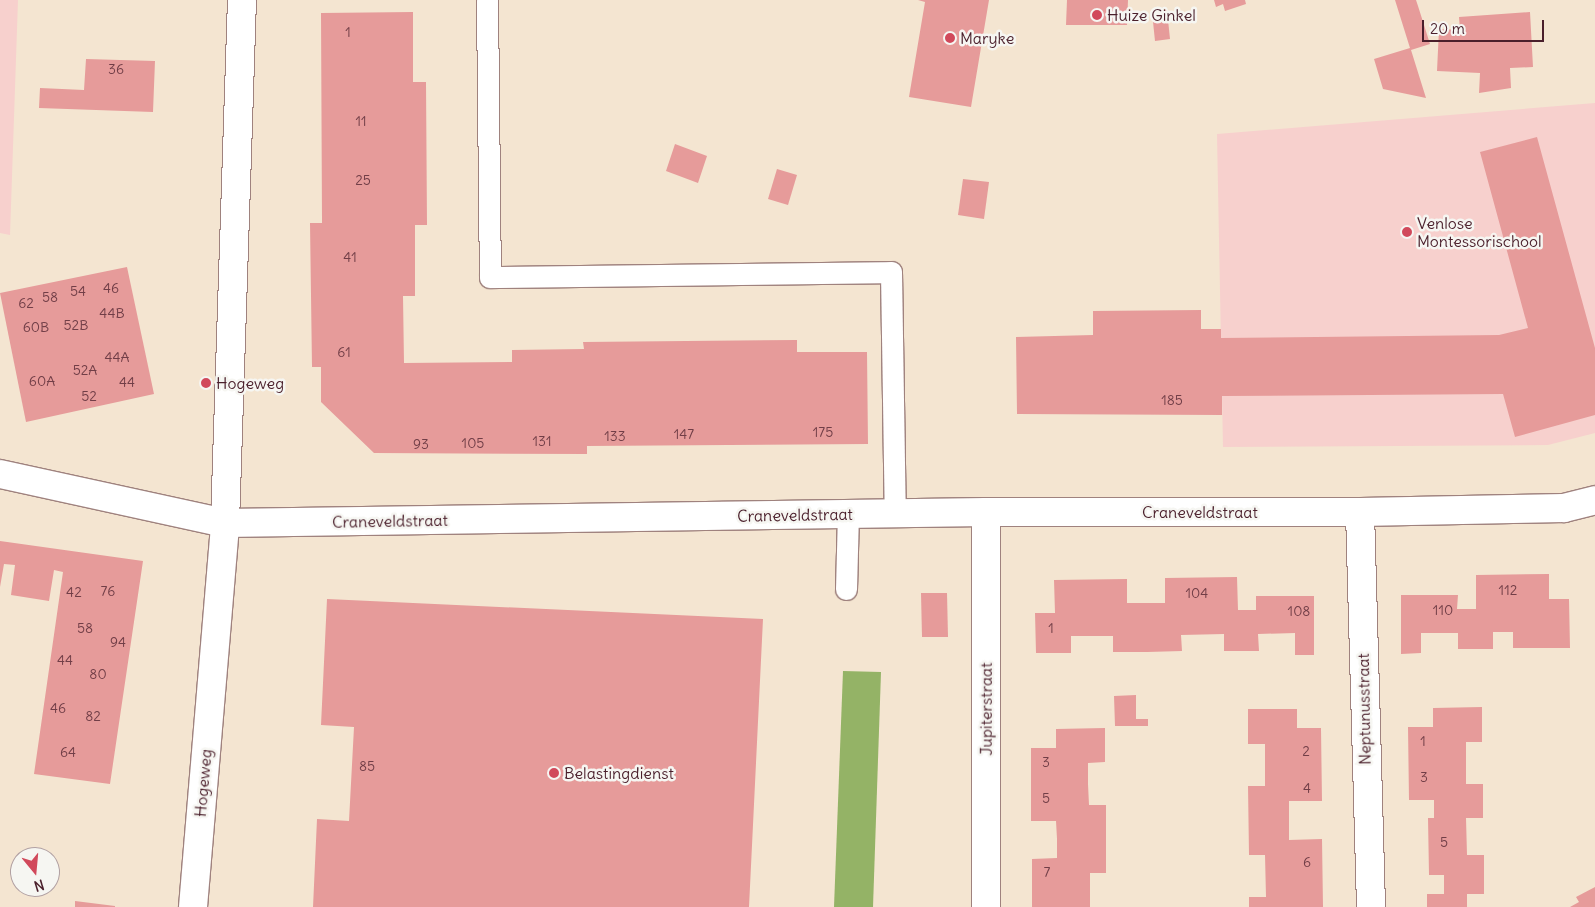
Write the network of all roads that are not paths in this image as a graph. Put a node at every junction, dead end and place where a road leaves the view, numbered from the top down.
1 (242, 0) edge
2 (487, 0) edge
3 (0, 474) edge
4 (1595, 500) edge
5 (986, 512) junction
6 (1360, 512) junction
7 (848, 514) junction
8 (895, 514) junction
9 (225, 523) junction
10 (846, 589) dead end
11 (193, 907) edge
12 (986, 907) edge
13 (1371, 907) edge

1 - 9 street, Hogeweg
2 - 8 lane
3 - 9 street, Craneveldstraat
4 - 6 street, Craneveldstraat
5 - 6 street, Craneveldstraat
5 - 8 street, Craneveldstraat
5 - 12 street, Jupiterstraat
6 - 13 street, Neptunusstraat
7 - 8 street, Craneveldstraat
7 - 9 street, Craneveldstraat
7 - 10 lane
9 - 11 street, Hogeweg

